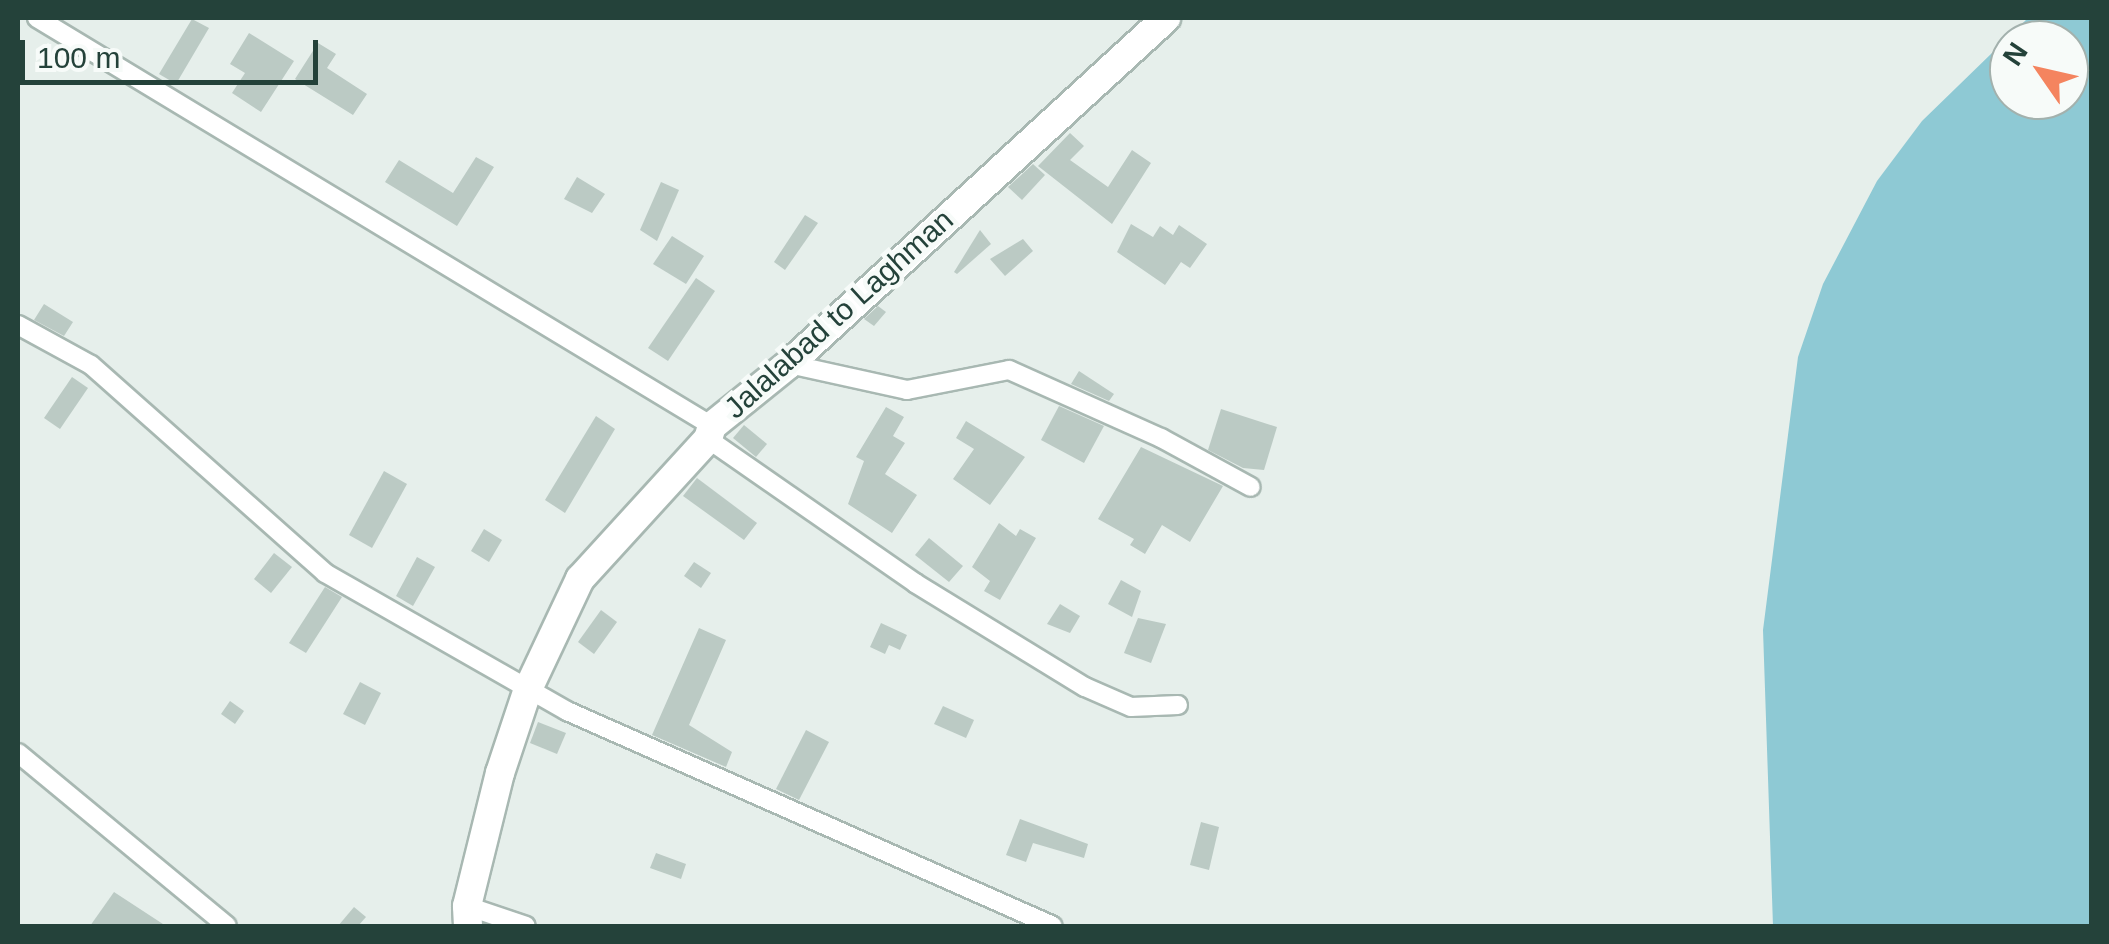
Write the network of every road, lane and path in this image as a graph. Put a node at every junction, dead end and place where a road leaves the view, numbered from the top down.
1 (37, 18) edge
2 (1166, 18) edge
3 (18, 324) edge
4 (789, 364) junction
5 (710, 433) junction
6 (1252, 487) dead end
7 (528, 689) junction
8 (1178, 705) dead end
9 (18, 753) edge
10 (467, 916) edge
11 (227, 926) edge
12 (526, 926) edge
13 (1053, 926) edge

1 - 5 street
2 - 4 street, Jalalabad to Laghman
3 - 7 street
4 - 5 street, Jalalabad to Laghman
4 - 6 street
5 - 7 street, Jalalabad to Laghman
5 - 8 street
7 - 10 street, Jalalabad to Laghman
7 - 13 street
9 - 11 street
10 - 12 street

